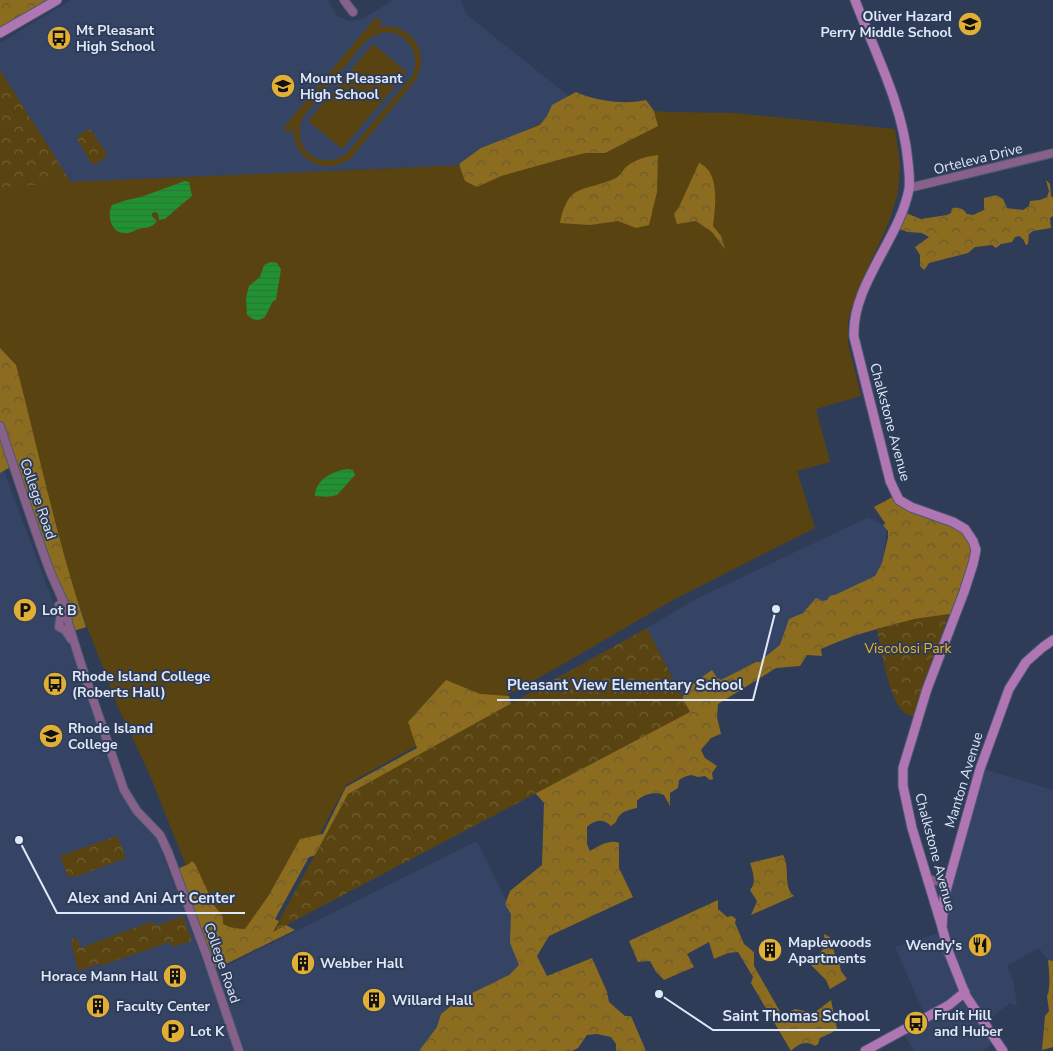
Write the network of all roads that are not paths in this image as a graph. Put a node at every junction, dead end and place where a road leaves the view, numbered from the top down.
1 (56, 0) edge
2 (344, 0) edge
3 (855, 0) edge
4 (353, 12) dead end
5 (0, 34) edge
6 (1053, 153) edge
7 (909, 188) junction
8 (0, 426) edge
9 (1053, 640) edge
10 (927, 880) junction
11 (947, 883) junction
12 (942, 927) junction
13 (963, 989) junction
14 (239, 1051) edge
15 (865, 1051) edge
16 (1003, 1051) edge

1 - 5 main road
2 - 4 street
3 - 7 main road, Chalkstone Avenue
6 - 7 street, Orteleva Drive
7 - 10 main road, Chalkstone Avenue
8 - 14 street, College Road
9 - 11 main road, Manton Avenue
10 - 11 street
10 - 12 main road, Chalkstone Avenue
11 - 12 main road, Manton Avenue
12 - 13 main road, Manton Avenue
13 - 15 main road
13 - 16 main road, Manton Avenue

